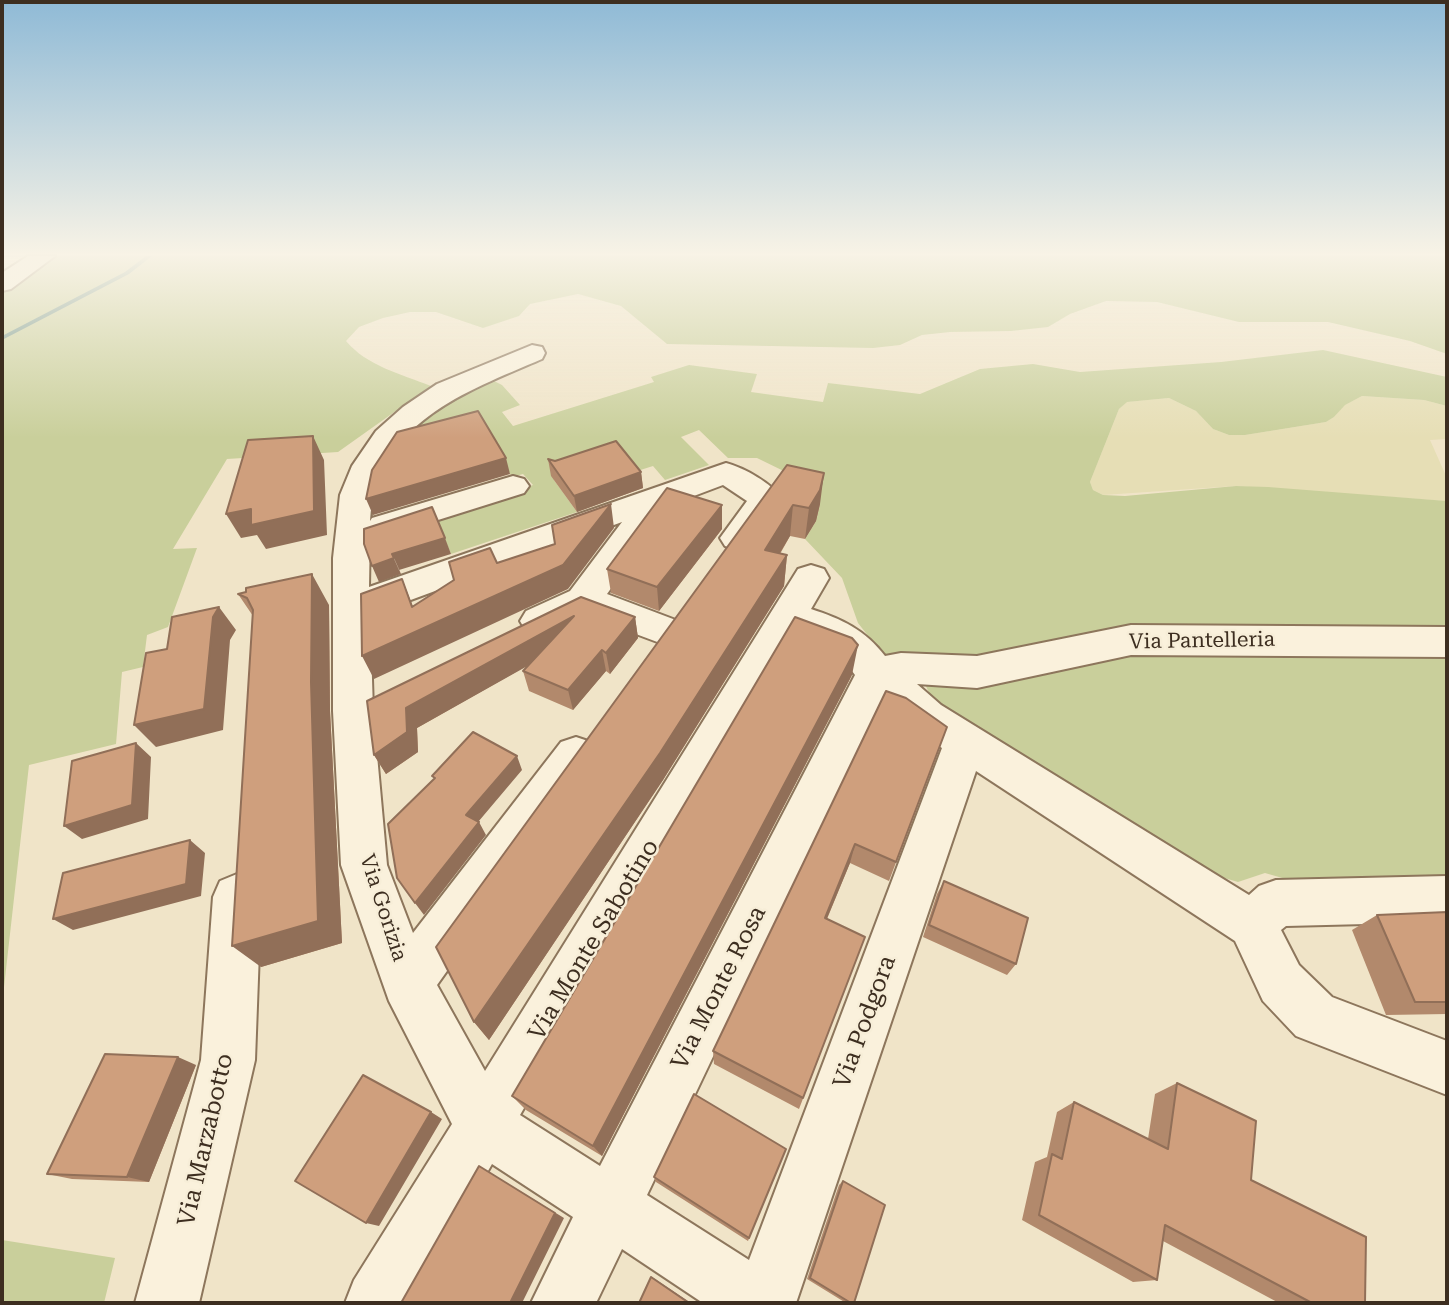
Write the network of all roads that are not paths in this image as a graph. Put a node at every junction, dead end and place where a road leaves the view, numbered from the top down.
1 (532, 353) dead end
2 (513, 485) dead end
3 (659, 497) junction
4 (352, 536) junction
5 (717, 566) edge
6 (583, 600) junction
7 (351, 608) junction
8 (510, 635) edge
9 (665, 636) edge
10 (1447, 642) edge
11 (876, 673) junction
12 (603, 720) edge
13 (966, 740) junction
14 (240, 857) edge
15 (1447, 900) edge
16 (1252, 924) junction
17 (407, 983) junction
18 (1447, 1068) edge
19 (483, 1124) junction
20 (610, 1207) junction
21 (167, 1303) edge
22 (377, 1303) edge
23 (563, 1303) edge
24 (761, 1303) edge

1 - 4 street, Via Gorizia
2 - 4 street
3 - 5 street
3 - 6 street
3 - 7 street
4 - 7 street, Via Gorizia
6 - 8 street
6 - 9 street
7 - 17 street, Via Gorizia
10 - 11 street, Via Pantelleria
11 - 13 street
11 - 19 street, Via Monte Sabotino
11 - 20 street, Via Monte Rosa
12 - 17 street
13 - 16 street
13 - 24 street, Via Podgora
14 - 21 street, Via Marzabotto
15 - 16 street
16 - 18 street
17 - 19 street, Via Gorizia
19 - 20 street, Via Gorizia
19 - 22 street, Via Monte Sabotino
20 - 23 street, Via Monte Rosa
20 - 24 street, Via Gorizia

